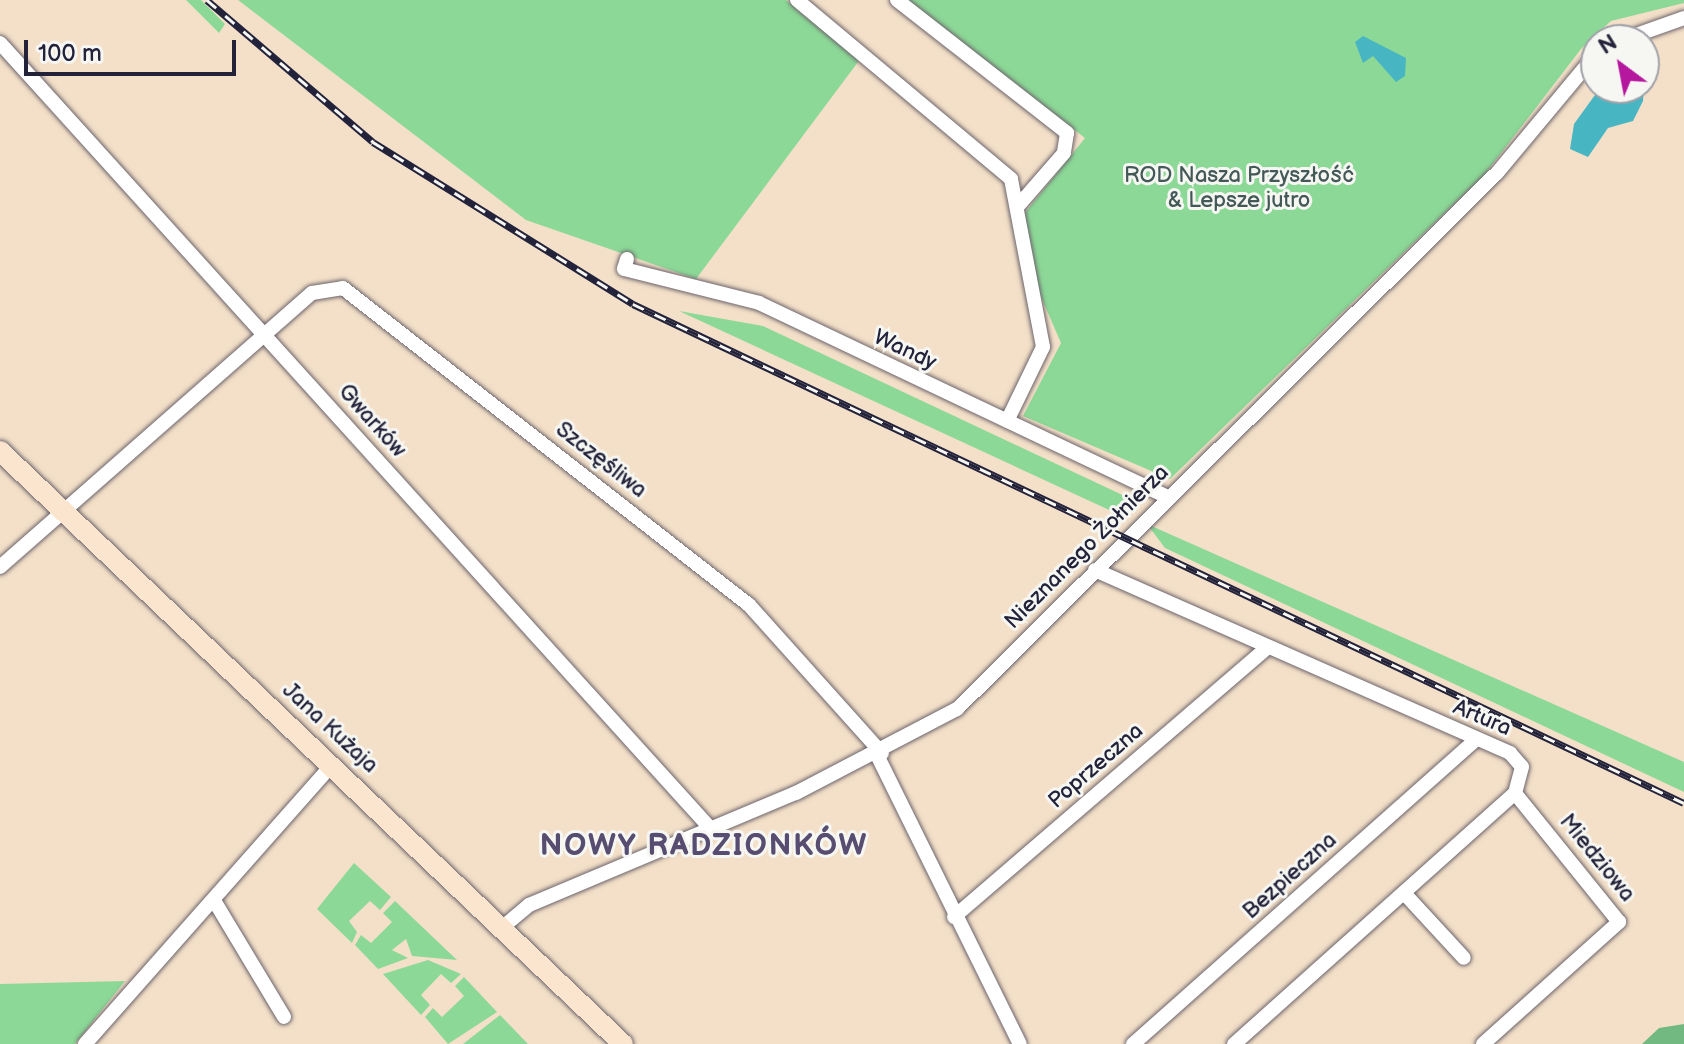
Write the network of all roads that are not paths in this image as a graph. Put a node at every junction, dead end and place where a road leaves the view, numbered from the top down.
1 (797, 0) edge
2 (897, 0) edge
3 (1684, 18) edge
4 (1660, 27) edge
5 (0, 43) edge
6 (1580, 73) edge
7 (1017, 207) junction
8 (627, 259) dead end
9 (266, 336) junction
10 (1007, 421) junction
11 (0, 451) edge
12 (1167, 497) junction
13 (64, 511) junction
14 (0, 567) edge
15 (1095, 570) junction
16 (1267, 648) junction
17 (1476, 739) junction
18 (880, 754) junction
19 (333, 764) junction
20 (1515, 793) junction
21 (711, 829) junction
22 (1404, 893) junction
23 (215, 902) junction
24 (954, 917) junction
25 (504, 926) junction
26 (1464, 958) dead end
27 (284, 1017) dead end
28 (85, 1044) edge
29 (623, 1044) edge
30 (1020, 1044) edge
31 (1133, 1044) edge
32 (1234, 1044) edge
33 (1483, 1044) edge

1 - 7 street
2 - 7 street
3 - 4 street
5 - 9 street, Gwarków
6 - 12 street, Nieznanego Żołnierza
7 - 10 street
8 - 10 street, Wandy
9 - 13 street
9 - 18 street, Szczęśliwa
9 - 21 street, Gwarków
10 - 12 street, Wandy
11 - 13 street, Jana Kużaja
12 - 15 street, Nieznanego Żołnierza
13 - 14 street
13 - 19 street, Jana Kużaja
15 - 16 street, Artura
15 - 18 street, Nieznanego Żołnierza
16 - 17 street, Artura
16 - 24 street, Poprzeczna
17 - 20 street, Artura
17 - 31 street, Bezpieczna
18 - 21 street, Nieznanego Żołnierza
18 - 24 street, Szczęśliwa
19 - 23 street
19 - 25 street, Jana Kużaja
20 - 22 street
20 - 33 street, Miedziowa
21 - 25 street, Nieznanego Żołnierza
22 - 26 street
22 - 32 street
23 - 27 street
23 - 28 street
24 - 30 street, Szczęśliwa
25 - 29 street, Jana Kużaja

